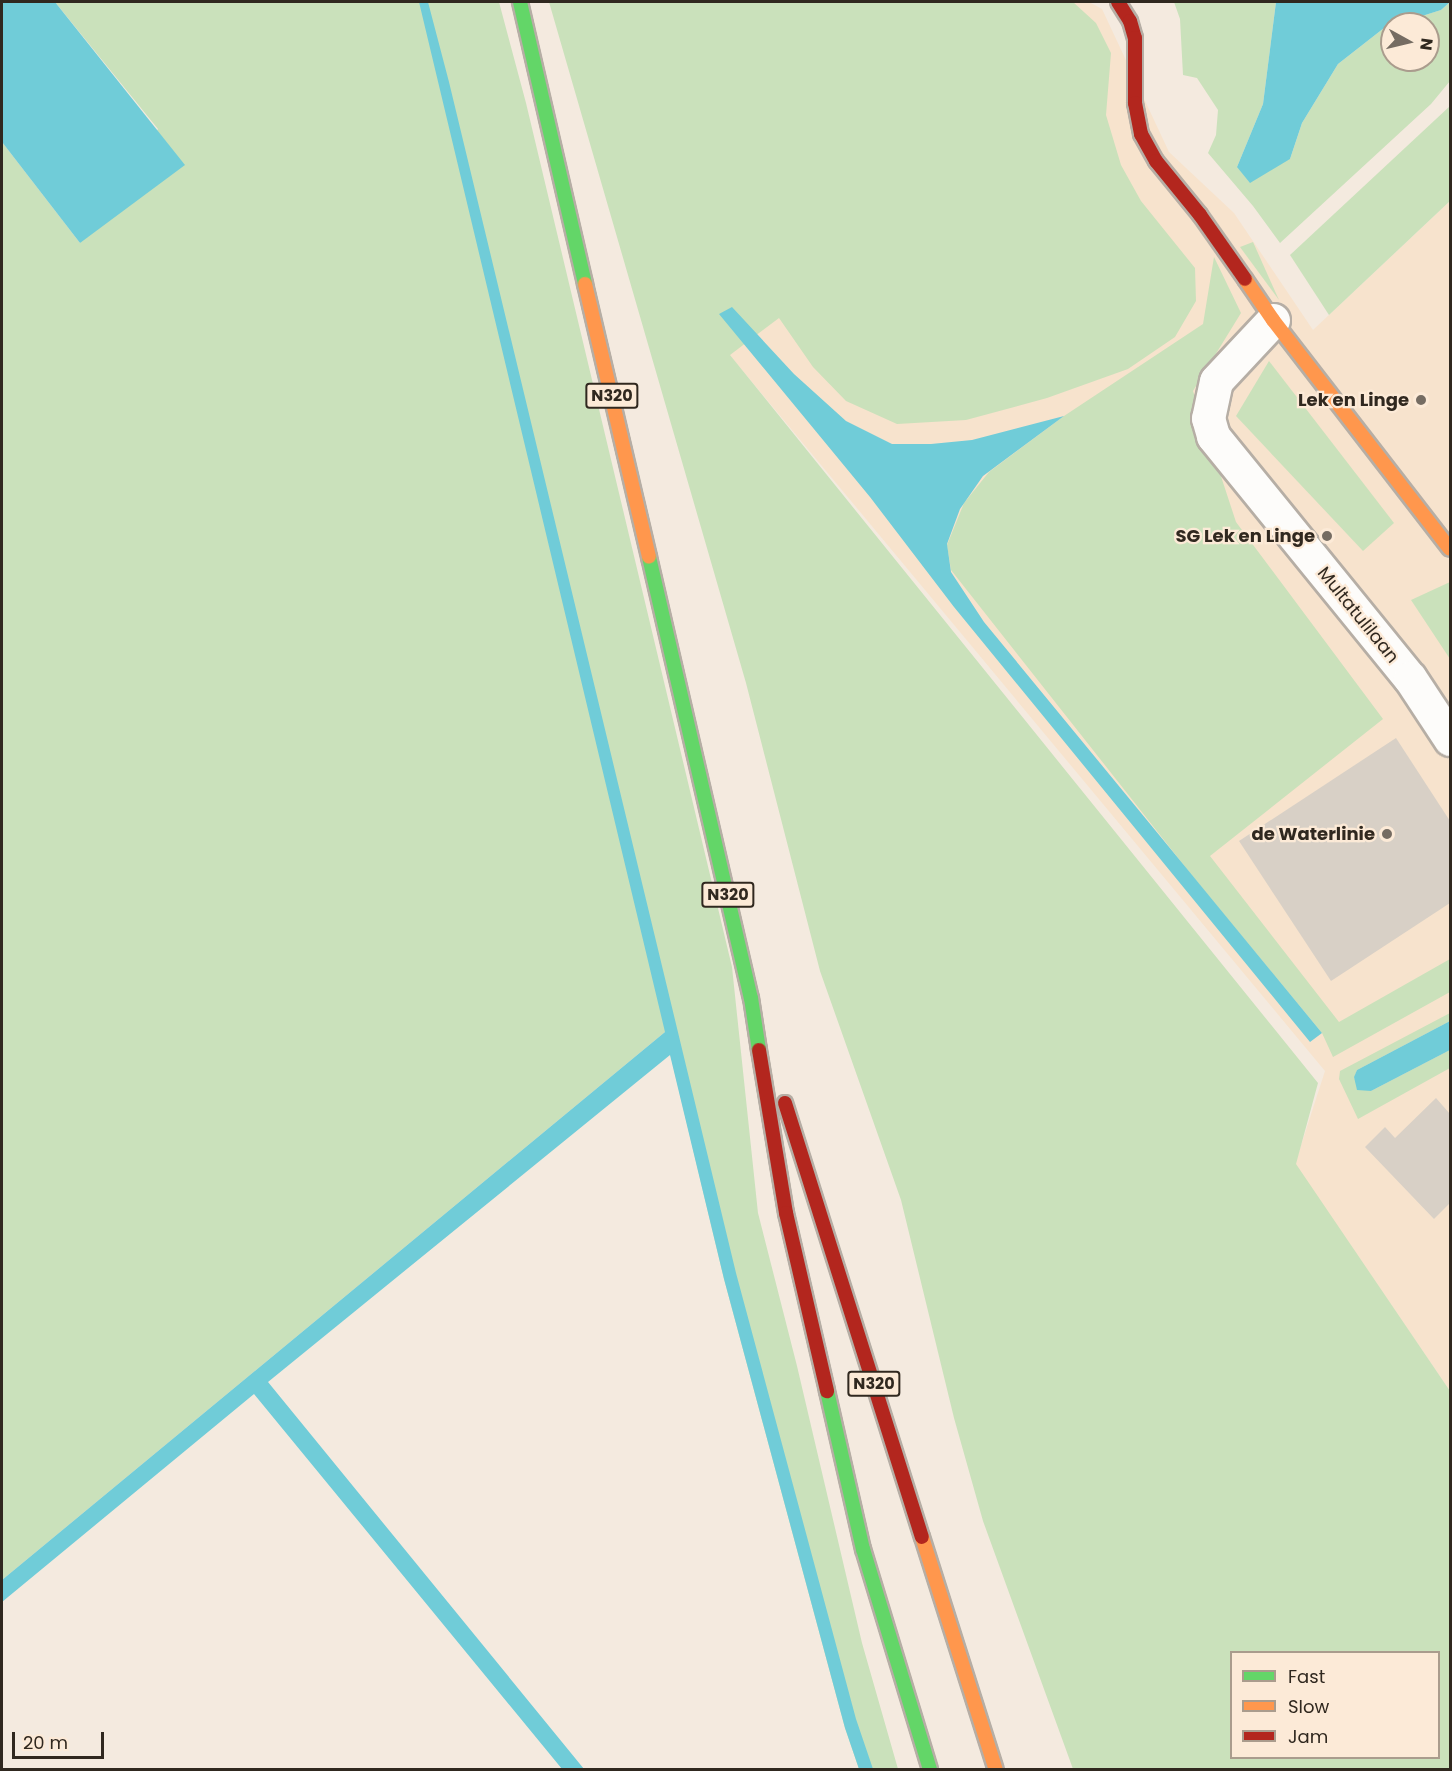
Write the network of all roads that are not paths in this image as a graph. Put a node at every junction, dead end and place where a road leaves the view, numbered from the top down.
1 (520, 2) edge
2 (1118, 2) edge
3 (1273, 320) junction
4 (1450, 549) edge
5 (1450, 739) edge
6 (752, 999) junction
7 (930, 1770) edge
8 (996, 1770) edge

1 - 6 main road, N320
2 - 3 main road
3 - 4 main road
3 - 5 street, Multatulilaan
6 - 7 main road, N320
6 - 8 main road, N320

